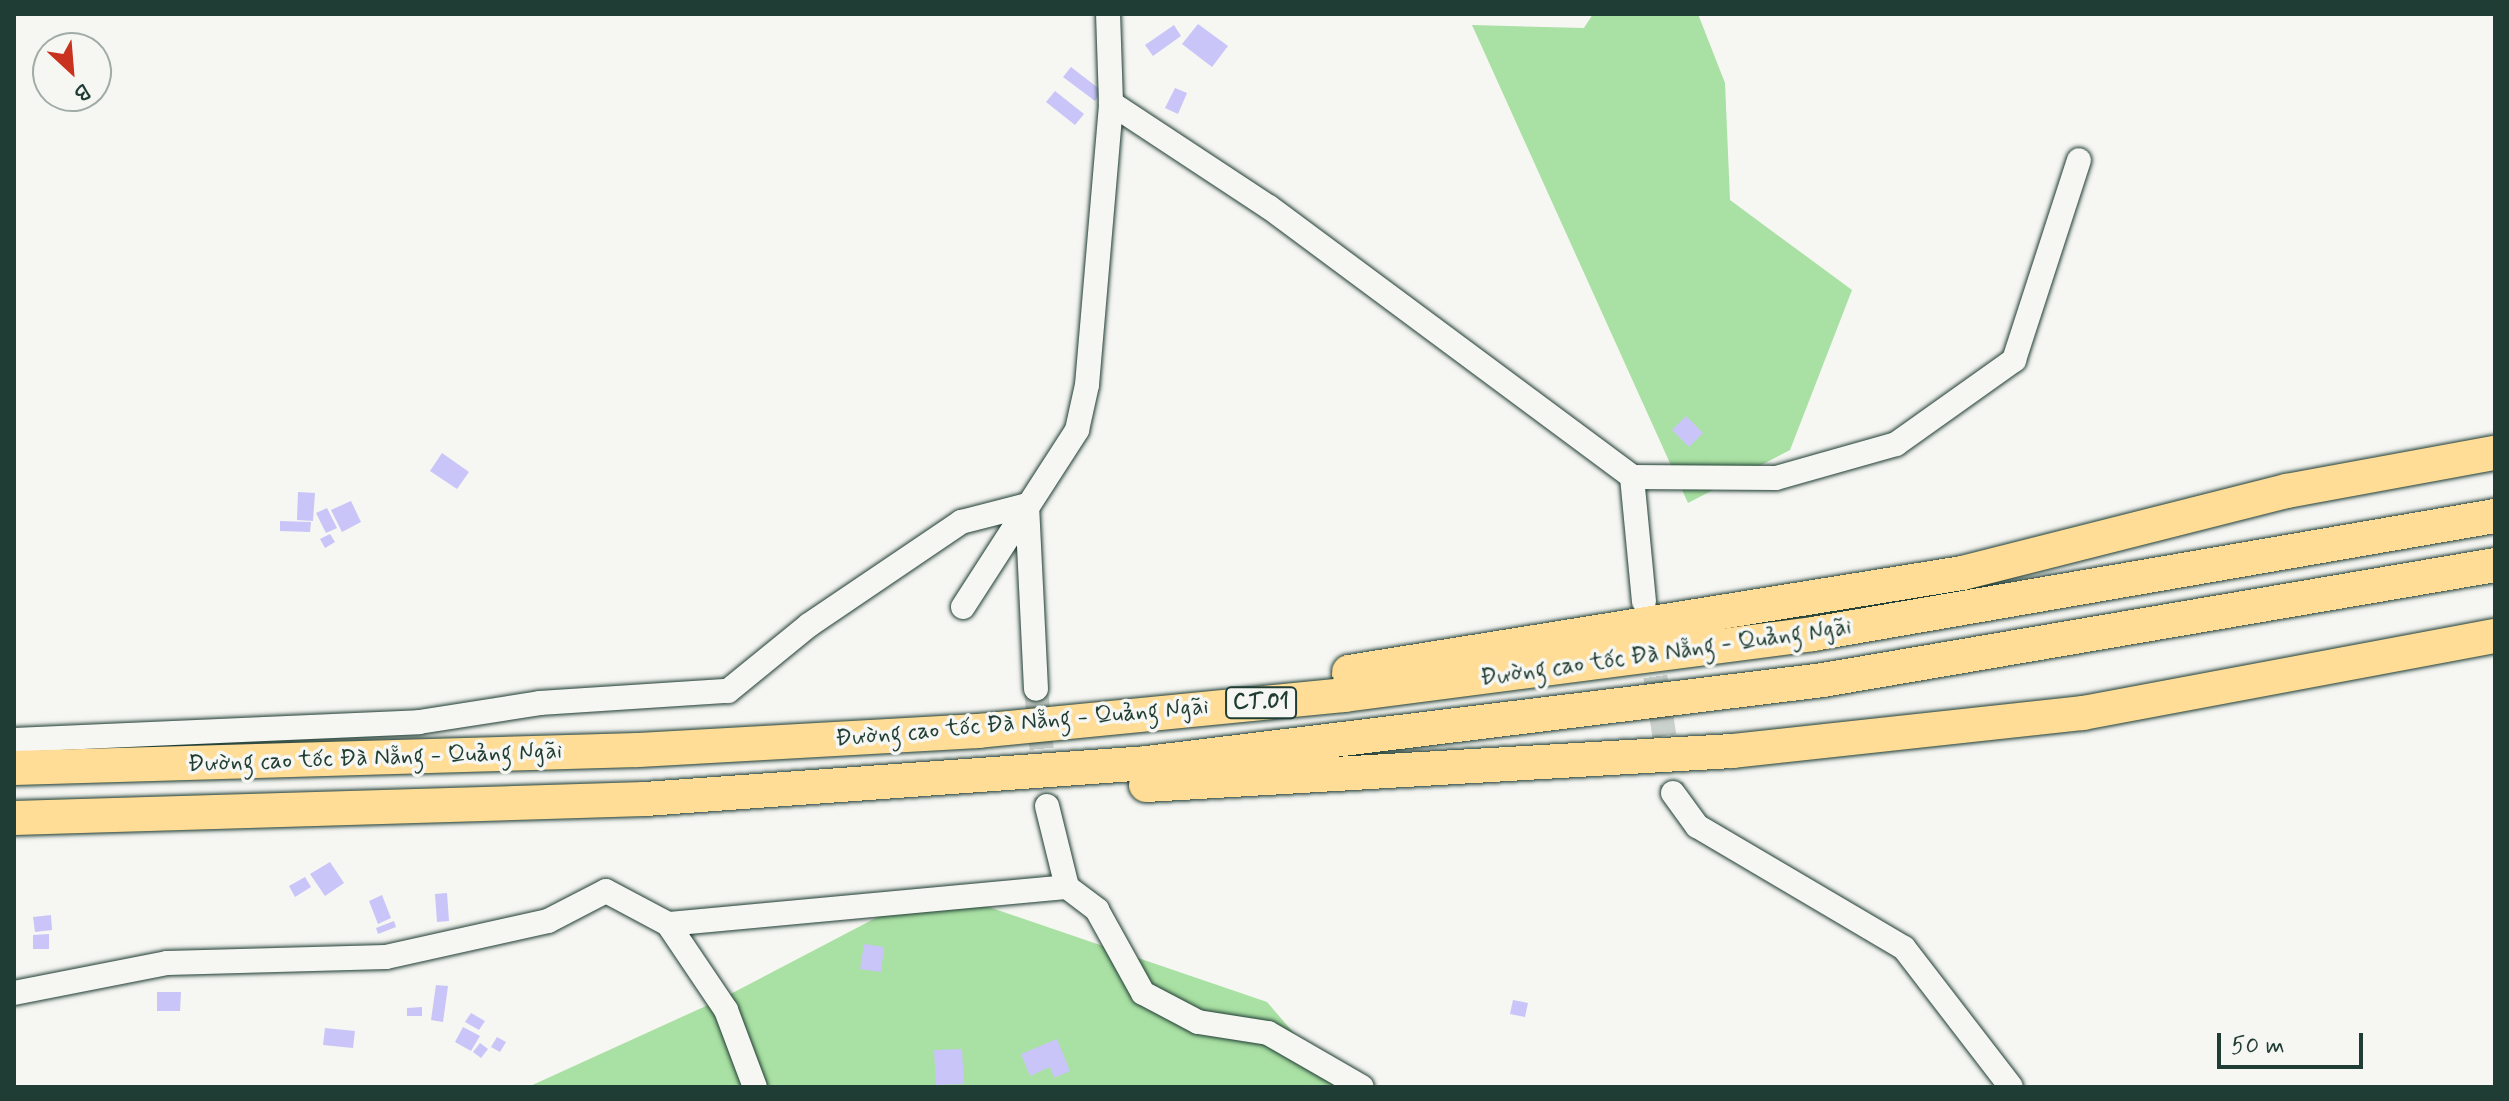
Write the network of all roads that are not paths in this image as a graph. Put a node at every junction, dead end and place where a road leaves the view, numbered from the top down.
1 (1108, 14) edge
2 (1111, 103) junction
3 (2079, 160) dead end
4 (2495, 453) edge
5 (1632, 477) junction
6 (1027, 505) junction
7 (2495, 516) edge
8 (2495, 565) edge
9 (1644, 601) dead end
10 (963, 607) dead end
11 (2495, 636) edge
12 (1036, 689) tunnel mouth
13 (978, 731) junction
14 (14, 740) edge
15 (14, 768) edge
16 (1673, 793) tunnel mouth
17 (645, 799) junction
18 (1047, 806) tunnel mouth
19 (14, 818) edge
20 (1067, 887) junction
21 (668, 924) junction
22 (14, 993) edge
23 (755, 1087) edge
24 (1362, 1087) edge
25 (2011, 1087) edge

1 - 2 street
2 - 5 street
2 - 6 street
3 - 5 street
4 - 13 highway
5 - 9 street
6 - 10 street
6 - 12 street
6 - 14 street
7 - 13 highway, Đường cao tốc Đà Nẵng - Quảng Ngãi / CT.01
8 - 17 highway, Đường cao tốc Đà Nẵng - Quảng Ngãi / CT.01
11 - 17 highway
13 - 15 highway, Đường cao tốc Đà Nẵng - Quảng Ngãi / CT.01
16 - 25 street
17 - 19 highway, Đường cao tốc Đà Nẵng - Quảng Ngãi / CT.01
18 - 20 street
20 - 21 street
20 - 24 street
21 - 22 street
21 - 23 street

